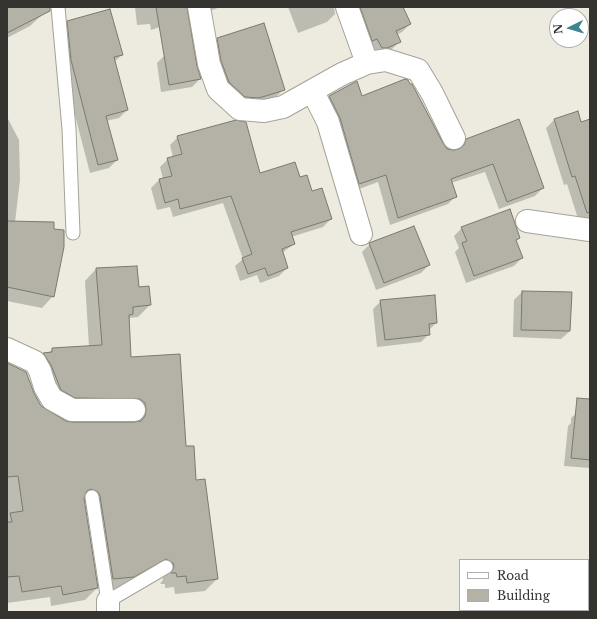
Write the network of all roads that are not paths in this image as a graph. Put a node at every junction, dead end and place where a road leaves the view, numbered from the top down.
1 (58, 7) edge
2 (199, 7) edge
3 (346, 7) edge
4 (366, 63) junction
5 (313, 92) junction
6 (454, 138) dead end
7 (527, 221) dead end
8 (590, 230) edge
9 (74, 233) dead end
10 (361, 234) dead end
11 (7, 349) edge
12 (134, 410) dead end
13 (92, 497) dead end
14 (166, 567) dead end
15 (108, 606) edge

1 - 9 lane
2 - 5 street
3 - 4 street
4 - 5 street
4 - 6 street
5 - 10 street
7 - 8 street
11 - 12 street
13 - 15 lane
14 - 15 lane

